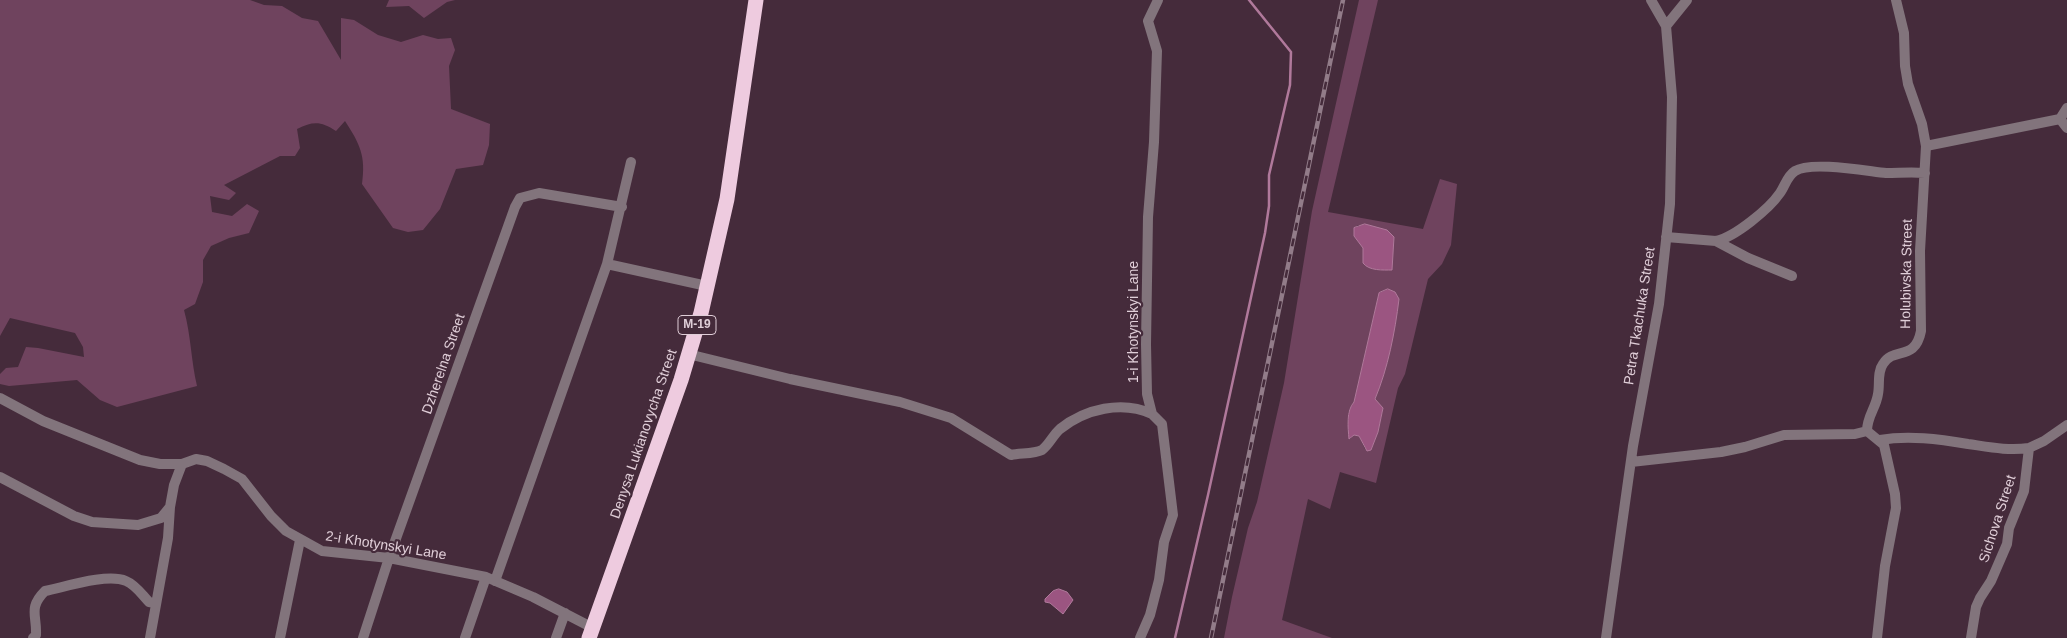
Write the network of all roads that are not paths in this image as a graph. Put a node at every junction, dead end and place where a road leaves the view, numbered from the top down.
1 (756, 0) edge
2 (1158, 0) edge
3 (1651, 0) edge
4 (1687, 0) edge
5 (1896, 0) edge
6 (1666, 26) junction
7 (2067, 108) edge
8 (2060, 119) junction
9 (2067, 128) edge
10 (1926, 146) junction
11 (631, 162) dead end
12 (1925, 173) junction
13 (622, 207) junction
14 (1666, 237) junction
15 (1716, 241) junction
16 (607, 264) junction
17 (1792, 276) dead end
18 (708, 286) junction
19 (688, 354) junction
20 (0, 398) edge
21 (1152, 414) junction
22 (2067, 425) edge
23 (1867, 431) junction
24 (1880, 440) junction
25 (2029, 448) junction
26 (1630, 462) junction
27 (182, 464) junction
28 (0, 477) edge
29 (170, 507) junction
30 (300, 540) junction
31 (389, 558) junction
32 (491, 579) junction
33 (155, 603) junction
34 (564, 613) junction
35 (591, 633) edge
36 (33, 638) edge
37 (150, 638) edge
38 (280, 638) edge
39 (364, 638) edge
40 (464, 638) edge
41 (556, 638) edge
42 (1140, 638) edge
43 (1606, 638) edge
44 (1877, 638) edge
45 (1971, 638) edge

1 - 18 highway, Denysa Lukianovycha Street / М-19
2 - 21 street, 1-i Khotynskyi Lane
3 - 6 street, Petra Tkachuka Street
4 - 6 street
5 - 10 street, Holubivska Street
6 - 14 street, Petra Tkachuka Street
7 - 8 street
8 - 9 street
8 - 10 street
10 - 12 street, Holubivska Street
11 - 13 street
12 - 15 street
12 - 23 street, Holubivska Street
13 - 16 street
13 - 31 street, Dzherelna Street
14 - 15 street
14 - 26 street, Petra Tkachuka Street
15 - 17 street
16 - 18 street
16 - 32 street
18 - 19 highway, Denysa Lukianovycha Street / М-19
19 - 21 street
19 - 35 highway, Denysa Lukianovycha Street / М-19
20 - 27 street, 2-i Khotynskyi Lane
21 - 42 street, 1-i Khotynskyi Lane
22 - 25 street
23 - 24 street
23 - 26 street
24 - 25 street
24 - 44 street
25 - 45 street, Sichova Street
26 - 43 street, Petra Tkachuka Street
27 - 29 street
27 - 30 street, 2-i Khotynskyi Lane
28 - 29 street
29 - 33 street
30 - 31 street, 2-i Khotynskyi Lane
30 - 38 street
31 - 32 street, 2-i Khotynskyi Lane
31 - 39 street, Dzherelna Street
32 - 34 street, 2-i Khotynskyi Lane
32 - 40 street
33 - 36 street
33 - 37 street
34 - 35 street, 2-i Khotynskyi Lane
34 - 41 street

